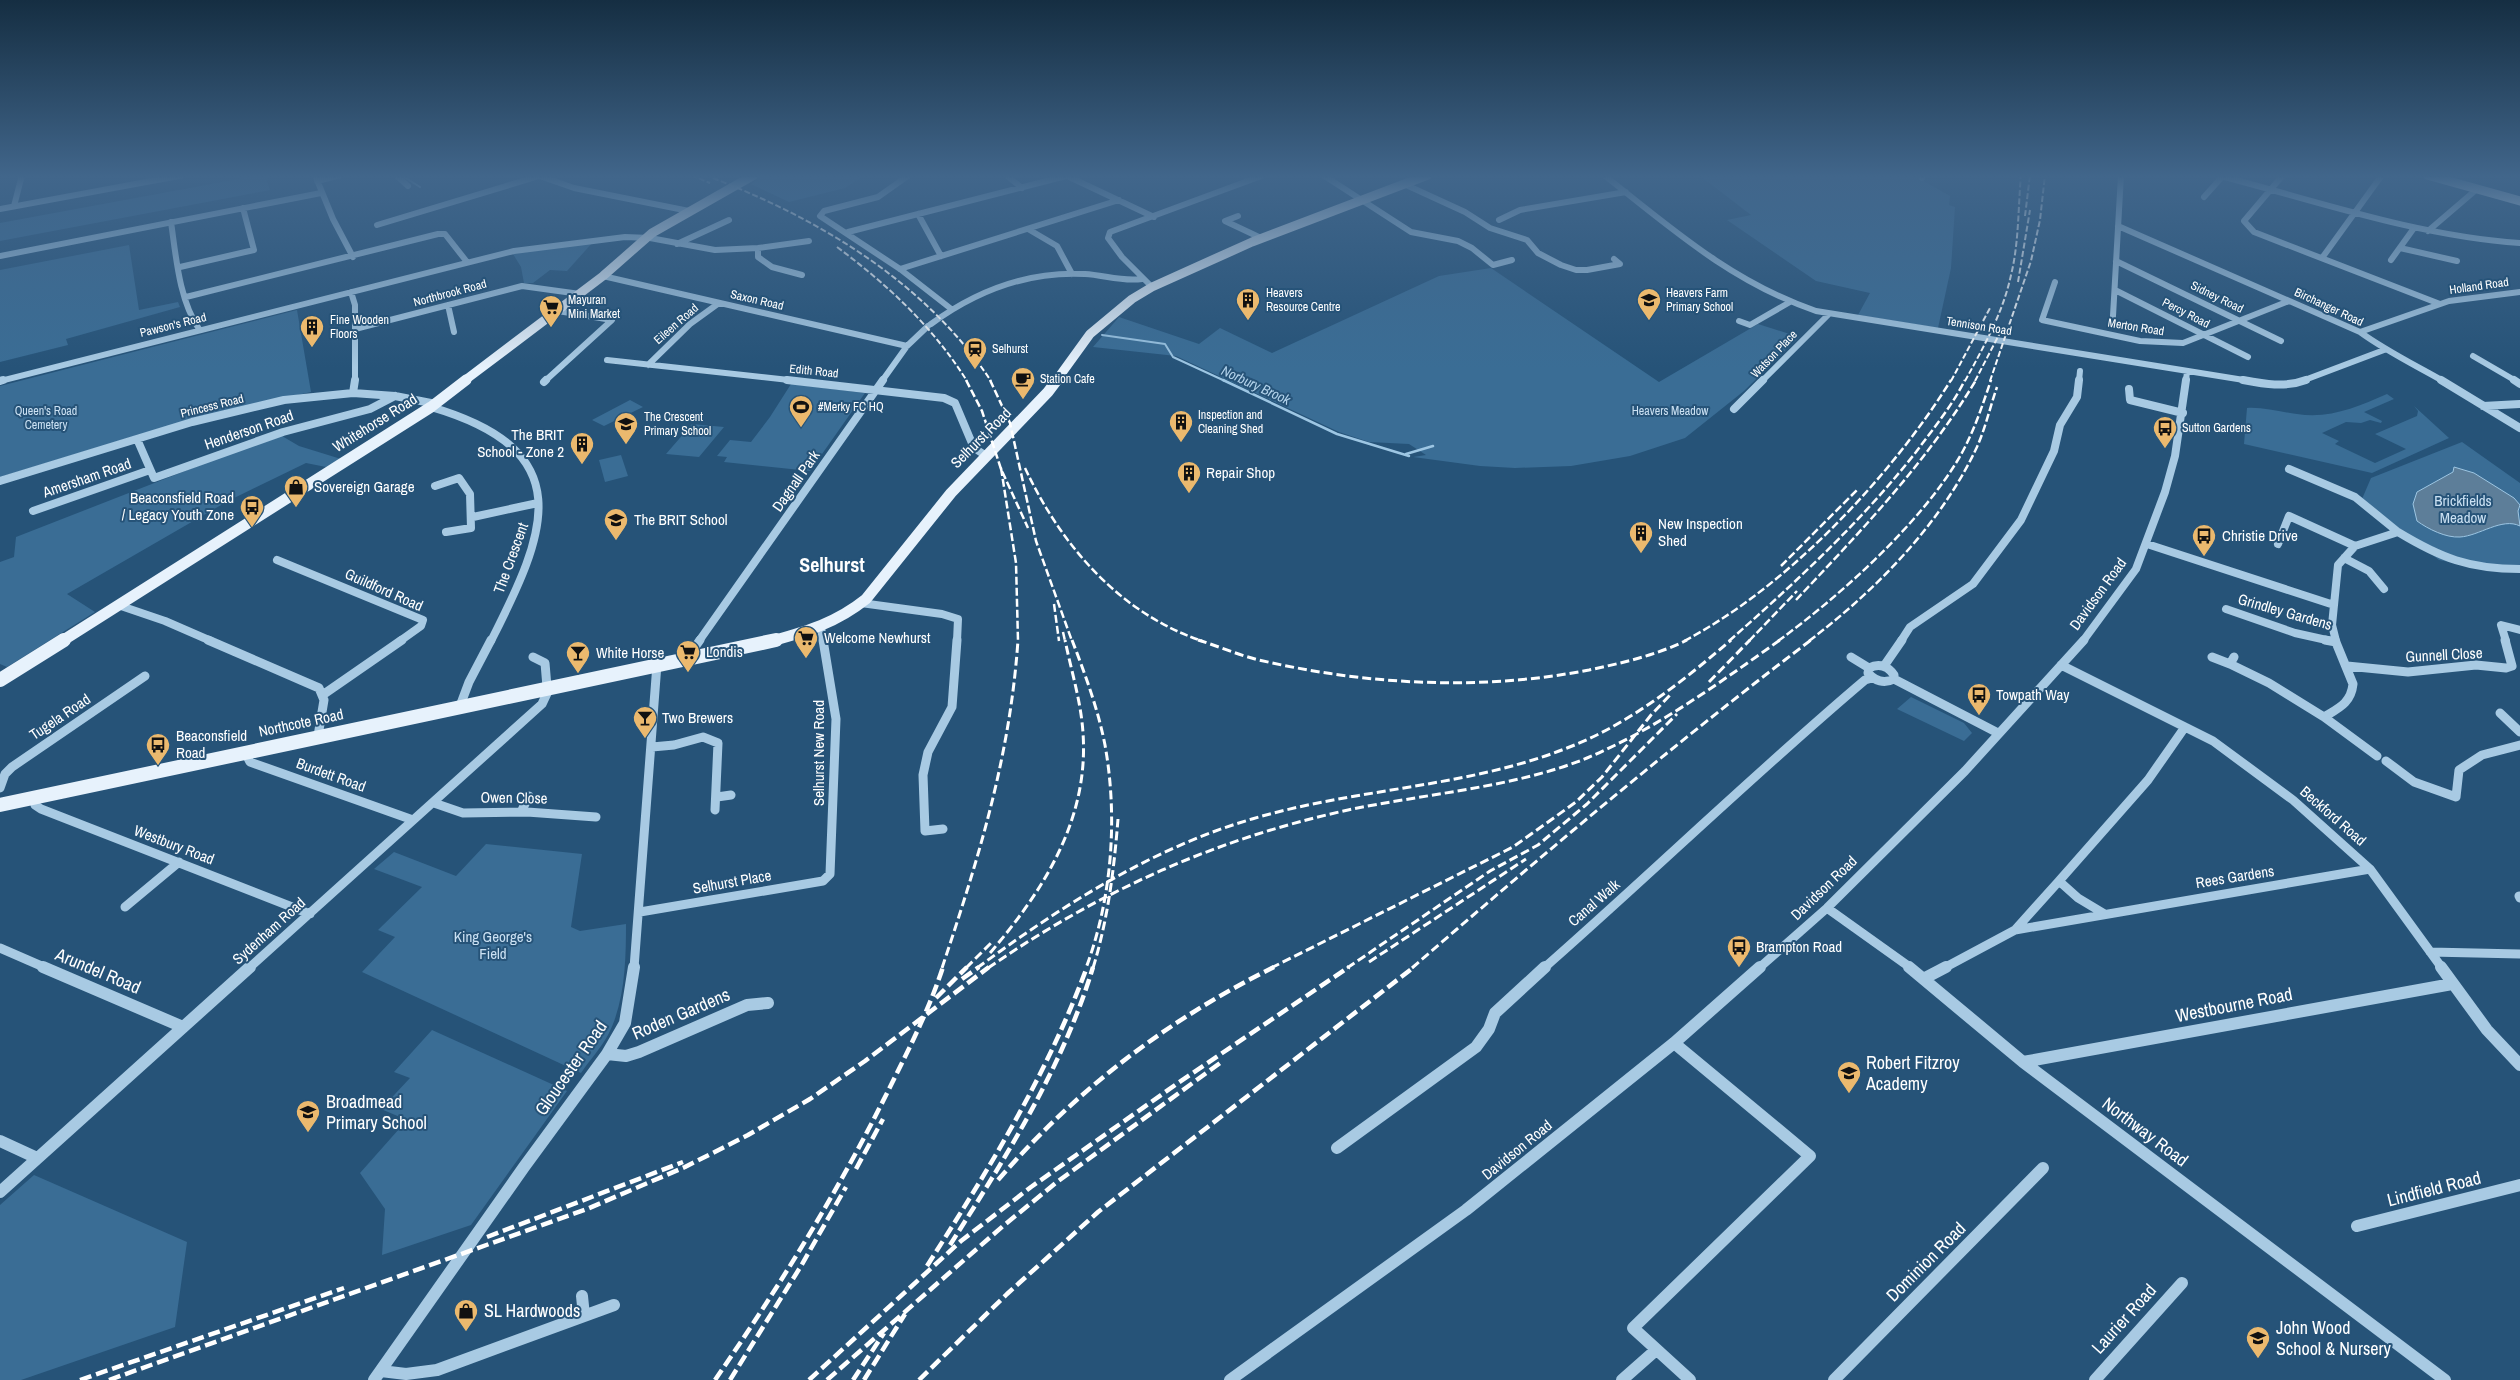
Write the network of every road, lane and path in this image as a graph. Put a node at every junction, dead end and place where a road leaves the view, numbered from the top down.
1 (84, 239) edge
2 (175, 239) edge
3 (251, 239) edge
4 (344, 239) edge
5 (418, 239) edge
6 (448, 239) edge
7 (594, 239) edge
8 (643, 239) edge
9 (652, 239) edge
10 (686, 239) edge
11 (858, 239) edge
12 (932, 239) edge
13 (993, 239) edge
14 (1046, 239) edge
15 (1110, 239) edge
16 (1258, 239) edge
17 (1450, 239) edge
18 (1525, 239) edge
19 (1688, 239) edge
20 (2117, 239) edge
21 (2149, 239) edge
22 (2273, 239) edge
23 (2335, 239) edge
24 (2406, 239) edge
25 (2473, 239) edge
26 (809, 241) dead end
27 (2503, 242) junction
28 (2520, 243) edge
29 (677, 244) junction
30 (758, 248) junction
31 (2400, 248) junction
32 (2520, 251) edge
33 (0, 256) edge
34 (941, 256) junction
35 (353, 257) junction
36 (2322, 258) junction
37 (1614, 259) dead end
38 (1512, 260) dead end
39 (2391, 260) dead end
40 (2116, 261) junction
41 (2457, 261) dead end
42 (467, 262) junction
43 (180, 267) junction
44 (900, 269) junction
45 (1072, 274) junction
46 (802, 275) dead end
47 (603, 276) junction
48 (1142, 278) junction
49 (2055, 282) dead end
50 (1152, 287) junction
51 (2115, 290) junction
52 (351, 292) junction
53 (2520, 292) edge
54 (580, 294) junction
55 (186, 298) junction
56 (2289, 301) junction
57 (1790, 302) junction
58 (719, 303) junction
59 (2440, 304) junction
60 (448, 305) junction
61 (950, 308) junction
62 (558, 311) junction
63 (1829, 314) junction
64 (2113, 316) dead end
65 (1739, 320) dead end
66 (2240, 321) junction
67 (355, 329) junction
68 (199, 330) junction
69 (445, 330) dead end
70 (2360, 332) junction
71 (1949, 333) joint
72 (2204, 335) junction
73 (2281, 341) dead end
74 (907, 346) junction
75 (2049, 348) joint
76 (2384, 350) junction
77 (2473, 356) dead end
78 (2248, 357) dead end
79 (606, 360) dead end
80 (648, 365) junction
81 (2080, 371) dead end
82 (2187, 371) junction
83 (0, 381) edge
84 (544, 382) dead end
85 (2520, 384) edge
86 (2129, 389) dead end
87 (875, 390) junction
88 (353, 393) junction
89 (395, 396) junction
90 (2520, 404) edge
91 (433, 406) junction
92 (2483, 406) junction
93 (1734, 409) dead end
94 (2183, 414) junction
95 (2520, 428) edge
96 (137, 439) junction
97 (985, 456) junction
98 (2289, 469) dead end
99 (150, 470) junction
100 (0, 482) edge
101 (436, 486) dead end
102 (538, 503) junction
103 (33, 511) dead end
104 (473, 517) junction
105 (446, 532) dead end
106 (2398, 532) junction
107 (2147, 544) junction
108 (2278, 544) dead end
109 (2355, 546) junction
110 (2344, 558) junction
111 (277, 560) dead end
112 (2520, 569) edge
113 (2384, 589) dead end
114 (861, 603) junction
115 (118, 604) junction
116 (2334, 605) junction
117 (2226, 609) dead end
118 (821, 627) junction
119 (2520, 630) edge
120 (2336, 642) junction
121 (533, 657) dead end
122 (694, 657) junction
123 (1851, 657) dead end
124 (2212, 657) dead end
125 (2232, 661) joint
126 (657, 664) junction
127 (2061, 665) junction
128 (1884, 666) junction
129 (2347, 666) junction
130 (1869, 668) junction
131 (145, 676) dead end
132 (2, 677) edge
133 (1872, 678) junction
134 (1894, 679) junction
135 (548, 687) junction
136 (324, 694) junction
137 (460, 706) junction
138 (2500, 713) dead end
139 (2324, 717) junction
140 (2185, 727) junction
141 (2520, 732) edge
142 (1998, 733) junction
143 (318, 736) junction
144 (2520, 745) edge
145 (652, 747) junction
146 (245, 752) junction
147 (0, 788) edge
148 (731, 795) dead end
149 (528, 796) dead end
150 (717, 797) junction
151 (33, 798) junction
152 (434, 803) junction
153 (0, 805) edge
154 (715, 810) dead end
155 (521, 812) junction
156 (596, 817) dead end
157 (413, 820) junction
158 (943, 829) dead end
159 (180, 862) junction
160 (2370, 869) junction
161 (827, 878) joint
162 (2059, 880) junction
163 (124, 907) dead end
164 (1827, 908) junction
165 (640, 912) junction
166 (2103, 913) junction
167 (310, 914) junction
168 (2015, 930) junction
169 (0, 948) edge
170 (2430, 952) junction
171 (2520, 954) edge
172 (1925, 978) junction
173 (2452, 984) junction
174 (768, 1003) dead end
175 (183, 1027) junction
176 (1674, 1043) junction
177 (607, 1054) junction
178 (2023, 1062) junction
179 (2520, 1066) edge
180 (0, 1140) edge
181 (1337, 1148) dead end
182 (37, 1158) junction
183 (2043, 1168) dead end
184 (2520, 1186) edge
185 (0, 1192) edge
186 (2357, 1226) dead end
187 (2182, 1284) dead end
188 (582, 1296) dead end
189 (614, 1304) dead end
190 (584, 1316) junction
191 (1656, 1350) junction
192 (378, 1376) edge
193 (1230, 1380) edge
194 (1622, 1380) edge
195 (1690, 1380) edge
196 (1834, 1380) edge
197 (2095, 1380) edge
198 (2445, 1380) edge

1 - 33 street
2 - 43 street
3 - 43 street
4 - 35 street
5 - 35 street
6 - 42 street
7 - 42 street
8 - 47 main road, Whitehorse Road
9 - 29 street
10 - 29 street
11 - 44 street
12 - 34 street
13 - 34 street
14 - 45 street
15 - 48 street
16 - 50 main road, Selhurst Road
17 - 38 street
18 - 37 street
19 - 57 street, Tennison Road
20 - 40 street
21 - 56 street, Birchanger Road
22 - 36 street
23 - 36 street
24 - 31 street
25 - 27 street
26 - 30 street
27 - 28 street
27 - 32 street
29 - 30 street
30 - 46 street
31 - 39 street
31 - 41 street
34 - 44 street
35 - 55 street
36 - 59 street
40 - 51 street
40 - 66 street, Sidney Road
42 - 52 street, Pawson's Road
43 - 55 street
44 - 61 street
45 - 48 street, Dagnall Park
45 - 61 street, Dagnall Park
47 - 54 main road, Whitehorse Road
47 - 58 street, Saxon Road
48 - 50 street
49 - 72 street, Merton Road
50 - 97 main road, Selhurst Road
51 - 64 street
51 - 72 street, Percy Road
52 - 67 street
52 - 68 street, Pawson's Road
53 - 59 street, Holland Road
54 - 60 street, Northbrook Road
54 - 62 main road, Whitehorse Road
55 - 68 street
56 - 66 street, Merton Road
56 - 70 street, Birchanger Road
57 - 63 street, Tennison Road
57 - 65 street
58 - 74 street, Saxon Road
58 - 80 street, Eileen Road
59 - 70 street, Holland Road
60 - 67 street, Northbrook Road
60 - 69 street
61 - 74 street, Dagnall Park
62 - 84 street
62 - 91 main road, Whitehorse Road
63 - 71 street, Tennison Road
63 - 93 street, Watson Place
66 - 72 street, Merton Road
66 - 73 street, Sidney Road
67 - 88 street
68 - 83 street, Pawson's Road
70 - 76 street, Birchanger Road
71 - 75 street, Tennison Road
72 - 78 street, Percy Road
74 - 87 street, Dagnall Park
75 - 82 street, Tennison Road
76 - 82 street, Tennison Road
76 - 92 street, Birchanger Road
77 - 85 street
79 - 80 street, Edith Road
80 - 87 street, Edith Road
81 - 128 street
82 - 94 street, Davidson Road
86 - 94 street
87 - 97 street, Edith Road
87 - 122 street, Dagnall Park
88 - 89 street, Princess Road
88 - 96 street, Princess Road
89 - 91 street, Princess Road
89 - 99 street, Henderson Road
90 - 92 street
91 - 102 street, The Crescent
91 - 115 main road, Whitehorse Road
92 - 95 street, Birchanger Road
94 - 107 street, Davidson Road
96 - 99 street
96 - 100 street, Princess Road
97 - 114 main road, Selhurst Road
98 - 106 street
99 - 103 street, Amersham Road
101 - 104 street
102 - 104 street
102 - 137 street, The Crescent
104 - 105 street
106 - 109 street
106 - 112 street
107 - 116 street
107 - 127 street, Davidson Road
108 - 109 street
109 - 110 street
110 - 113 street
110 - 116 street
111 - 136 street, Guildford Road
114 - 118 main road, Selhurst Road
114 - 158 street
115 - 132 main road, Whitehorse Road
115 - 136 street
116 - 120 street
117 - 120 street, Grindley Gardens
118 - 122 main road, Selhurst Road
118 - 161 street, Selhurst New Road
119 - 129 street, Gunnell Close
120 - 129 street
121 - 135 street
122 - 126 main road, Selhurst Road
123 - 130 street
124 - 125 street
125 - 139 street
126 - 135 main road, Selhurst Road
126 - 145 street, Gloucester Road
127 - 140 street, Beckford Road
127 - 142 street, Davidson Road
128 - 130 street
128 - 134 street
129 - 139 street
130 - 133 street
131 - 147 street, Tugela Road
133 - 134 street
133 - 181 street, Canal Walk
134 - 142 street
135 - 137 main road, Northcote Road
135 - 152 street, Sydenham Road
136 - 143 street
137 - 143 main road, Northcote Road
138 - 141 street
139 - 144 street
140 - 160 street, Beckford Road
140 - 162 street, Rees Gardens
142 - 164 street, Davidson Road
143 - 146 main road, Northcote Road
145 - 150 street
145 - 165 street, Gloucester Road
146 - 151 main road, Northcote Road
146 - 157 street, Burdett Road
148 - 150 street
149 - 155 street
150 - 154 street
151 - 153 main road, Northcote Road
151 - 159 street, Westbury Road
152 - 155 street, Owen Close
152 - 157 street, Sydenham Road
155 - 156 street, Owen Close
157 - 167 street, Sydenham Road
159 - 163 street
159 - 167 street, Westbury Road
160 - 166 street, Rees Gardens
160 - 170 street, Beckford Road
161 - 165 street, Selhurst Place
162 - 166 street
162 - 168 street, Rees Gardens
164 - 172 street, Northway Road
164 - 176 street, Davidson Road
165 - 177 street, Gloucester Road
166 - 168 street, Rees Gardens
167 - 175 street, Sydenham Road
168 - 172 street, Rees Gardens
169 - 175 street, Arundel Road
170 - 171 street
170 - 173 street, Beckford Road
172 - 178 street, Northway Road
173 - 178 street, Westbourne Road
173 - 179 street, Beckford Road
174 - 177 street, Roden Gardens
175 - 182 street, Sydenham Road
176 - 191 street
176 - 193 street, Davidson Road
177 - 192 street, Gloucester Road
178 - 198 street, Northway Road
180 - 182 street
182 - 185 street, Sydenham Road
183 - 196 street, Dominion Road
184 - 186 street, Lindfield Road
187 - 197 street, Laurier Road
188 - 190 street
189 - 190 street
190 - 192 street
191 - 194 street
191 - 195 street

